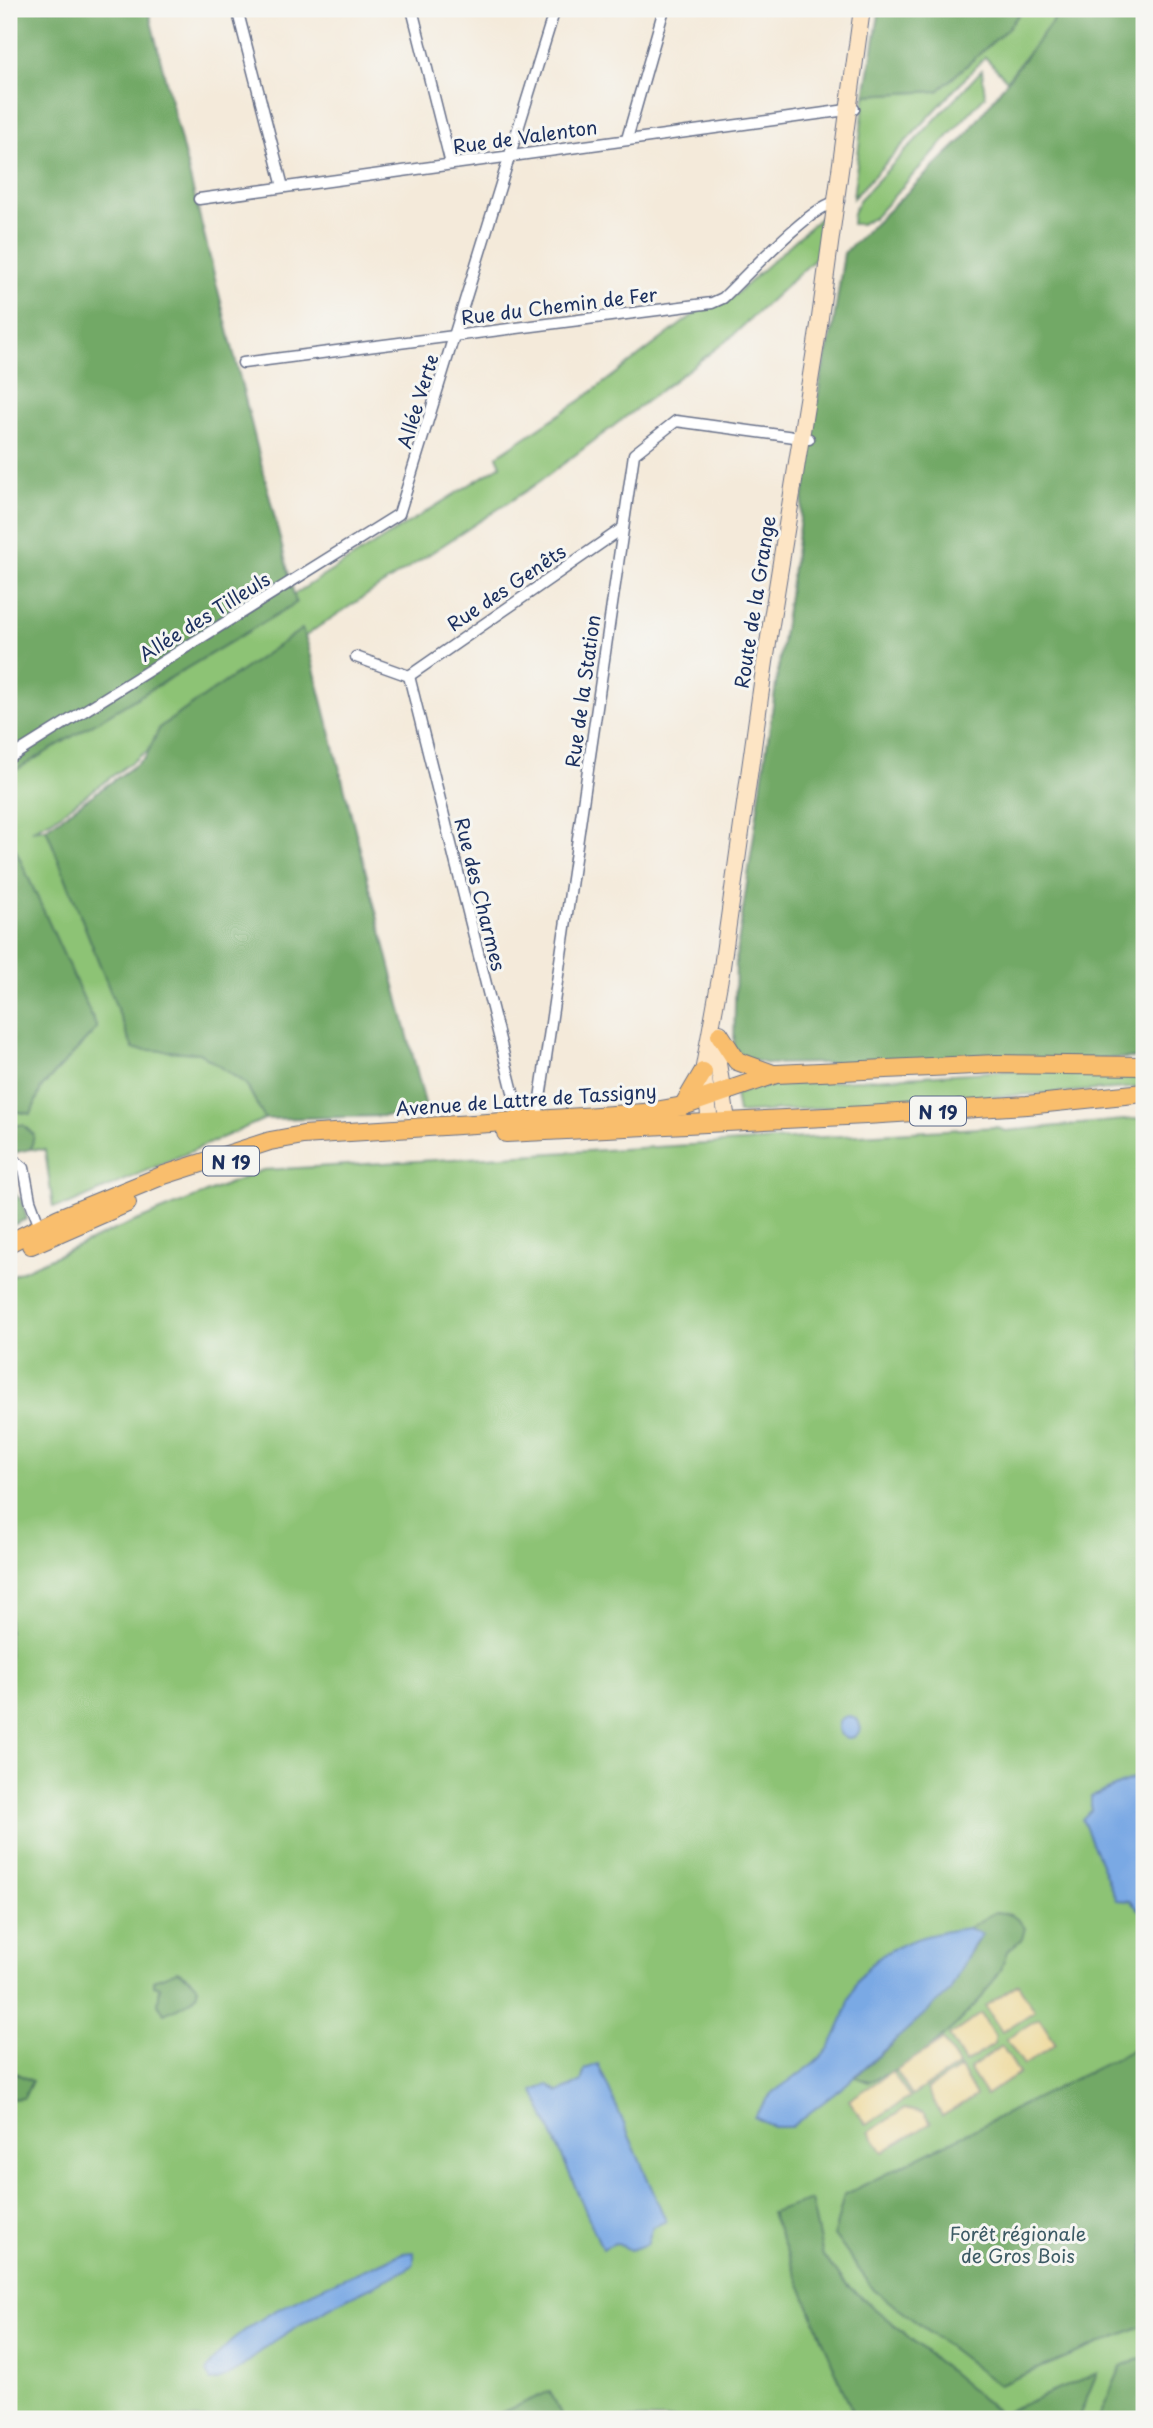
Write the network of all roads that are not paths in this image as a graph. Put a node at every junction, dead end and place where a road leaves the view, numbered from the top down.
1 (237, 9) edge
2 (412, 9) edge
3 (555, 9) edge
4 (664, 9) edge
5 (862, 9) edge
6 (870, 9) edge
7 (852, 110) junction
8 (627, 139) junction
9 (510, 156) junction
10 (451, 164) junction
11 (283, 187) junction
12 (199, 199) dead end
13 (839, 201) junction
14 (454, 336) junction
15 (243, 363) dead end
16 (805, 438) junction
17 (407, 495) joint
18 (623, 528) junction
19 (356, 657) dead end
20 (409, 676) junction
21 (9, 758) edge
22 (714, 1034) junction
23 (1144, 1066) edge
24 (703, 1072) junction
25 (776, 1074) junction
26 (1144, 1093) edge
27 (714, 1094) junction
28 (683, 1106) junction
29 (528, 1119) junction
30 (719, 1121) junction
31 (9, 1156) edge
32 (43, 1233) junction
33 (9, 1244) edge
34 (9, 1255) edge

1 - 11 street
2 - 10 street
3 - 9 street, Allée Verte
4 - 8 street
5 - 7 main road
6 - 7 main road
7 - 8 street, Rue de Valenton
7 - 13 main road, Route de la Grange
8 - 9 street, Rue de Valenton
9 - 10 street, Rue de Valenton
9 - 14 street, Allée Verte
10 - 11 street, Rue de Valenton
11 - 12 street, Rue de Valenton
13 - 14 street, Rue du Chemin de Fer
13 - 16 main road, Route de la Grange
14 - 15 street, Rue du Chemin de Fer
14 - 17 street, Allée Verte
16 - 18 street, Rue de la Station
16 - 22 main road, Route de la Grange
17 - 21 street, Allée des Tilleuls
18 - 20 street, Rue des Genêts
18 - 29 street, Rue de la Station
19 - 20 street
20 - 29 street, Rue des Charmes
22 - 24 main road, Route de la Grange
22 - 25 main road
22 - 27 main road, Route de la Grange
23 - 25 main road, Avenue de Lattre de Tassigny / N 19
24 - 27 main road, Route de la Grange
24 - 28 main road
25 - 27 main road, Avenue de Lattre de Tassigny / N 19
26 - 30 main road, N 19
27 - 28 main road, Avenue de Lattre de Tassigny / N 19
27 - 30 main road
28 - 29 main road, Avenue de Lattre de Tassigny / N 19
29 - 32 main road, Avenue de Lattre de Tassigny / N 19
30 - 32 main road, N 19
31 - 32 street
32 - 33 main road, Avenue de Lattre de Tassigny / N 19
32 - 34 main road, N 19

